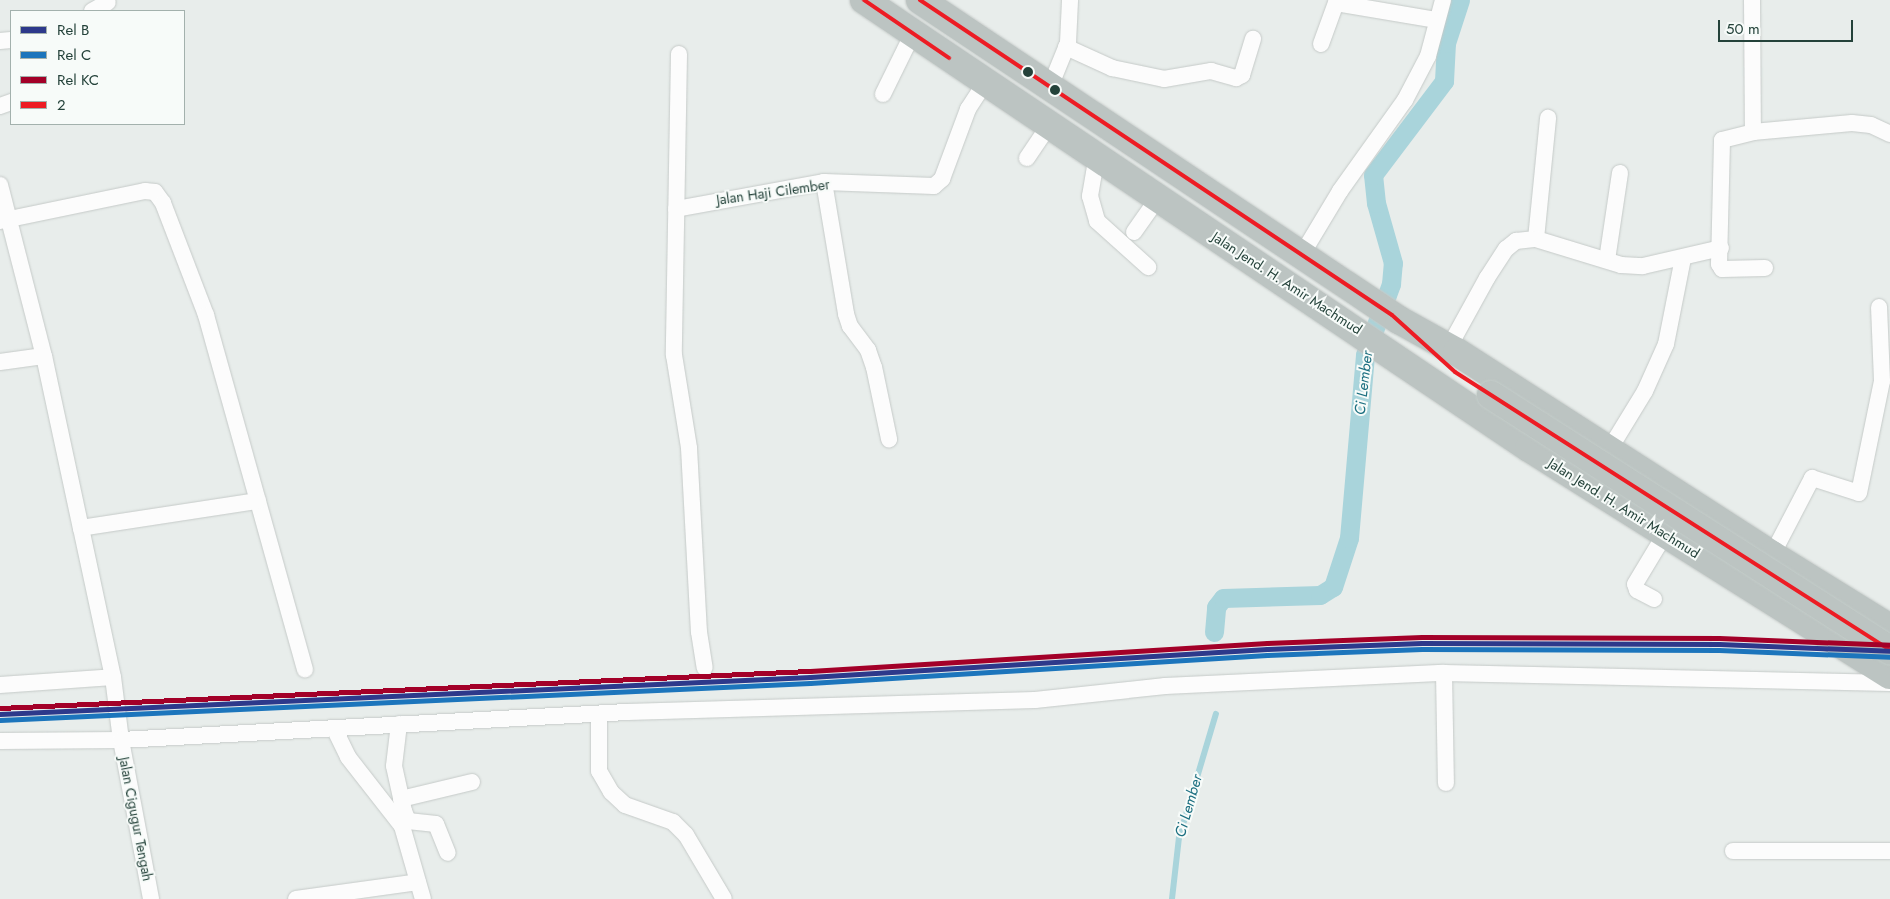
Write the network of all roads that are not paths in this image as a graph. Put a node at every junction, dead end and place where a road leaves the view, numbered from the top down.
1 (864, 0) edge
2 (920, 0) edge
3 (1070, 0) edge
4 (1442, 0) edge
5 (1752, 0) edge
6 (1336, 1) edge
7 (108, 2) dead end
8 (94, 10) edge
9 (1436, 20) junction
10 (913, 33) junction
11 (1252, 39) dead end
12 (1321, 44) dead end
13 (1066, 47) junction
14 (679, 54) dead end
15 (986, 83) junction
16 (1050, 87) junction
17 (883, 94) dead end
18 (1548, 118) dead end
19 (1049, 125) junction
20 (1753, 132) junction
21 (1890, 134) edge
22 (1097, 155) junction
23 (1027, 158) dead end
24 (1620, 173) dead end
25 (824, 182) junction
26 (0, 186) edge
27 (1158, 198) junction
28 (676, 209) junction
29 (4, 220) edge
30 (1134, 232) dead end
31 (1536, 239) junction
32 (1721, 248) junction
33 (1301, 256) junction
34 (1683, 258) junction
35 (1607, 260) junction
36 (1148, 267) dead end
37 (1765, 268) dead end
38 (1879, 306) dead end
39 (1377, 343) junction
40 (44, 356) junction
41 (1452, 360) junction
42 (0, 362) edge
43 (889, 439) dead end
44 (1609, 450) junction
45 (258, 501) junction
46 (82, 528) junction
47 (1665, 534) junction
48 (1772, 556) junction
49 (1753, 588) junction
50 (1654, 599) dead end
51 (1890, 628) edge
52 (1890, 650) edge
53 (705, 668) dead end
54 (305, 669) dead end
55 (1444, 673) junction
56 (1890, 675) edge
57 (113, 677) junction
58 (1890, 683) edge
59 (0, 685) edge
60 (599, 714) junction
61 (399, 724) junction
62 (334, 728) junction
63 (121, 740) junction
64 (0, 741) edge
65 (472, 782) dead end
66 (1446, 783) dead end
67 (401, 799) junction
68 (1733, 851) dead end
69 (1890, 851) edge
70 (448, 853) dead end
71 (418, 882) junction
72 (151, 899) edge
73 (296, 899) edge
74 (423, 899) edge
75 (724, 899) edge

1 - 10 highway, Jalan Jend. H. Amir Machmud
2 - 16 highway
3 - 13 street
4 - 9 street
5 - 20 street
6 - 9 street
6 - 12 street
7 - 8 street
9 - 33 street
10 - 15 highway, Jalan Jend. H. Amir Machmud
10 - 17 street
11 - 13 street
13 - 16 street
14 - 28 street
15 - 19 highway, Jalan Jend. H. Amir Machmud
15 - 25 street, Jalan Haji Cilember
16 - 33 highway
18 - 31 street
19 - 22 highway, Jalan Jend. H. Amir Machmud
19 - 23 street
20 - 21 street
20 - 32 street
22 - 27 highway, Jalan Jend. H. Amir Machmud
22 - 36 street
24 - 35 street
25 - 28 street, Jalan Haji Cilember
25 - 43 street
26 - 29 street, Jalan Cigugur Tengah
27 - 30 street
27 - 39 highway, Jalan Jend. H. Amir Machmud
28 - 53 street
29 - 40 street, Jalan Cigugur Tengah
29 - 45 street
31 - 35 street
31 - 41 street
32 - 34 street
32 - 37 street
33 - 41 highway
34 - 35 street
34 - 44 street
38 - 48 street
39 - 41 highway
39 - 47 highway, Jalan Jend. H. Amir Machmud
40 - 42 street
40 - 46 street, Jalan Cigugur Tengah
41 - 44 highway
41 - 52 highway, bridge
44 - 48 highway
45 - 46 street
45 - 54 street
46 - 57 street, Jalan Cigugur Tengah
47 - 49 highway, Jalan Jend. H. Amir Machmud
47 - 50 street
48 - 49 highway
48 - 51 highway
49 - 56 highway, Jalan Jend. H. Amir Machmud
55 - 58 street
55 - 60 street
55 - 66 street
57 - 59 street
57 - 63 street, Jalan Cigugur Tengah
60 - 61 street
60 - 75 street
61 - 62 street
61 - 67 street
62 - 63 street
62 - 71 street
63 - 64 street
63 - 72 street, Jalan Cigugur Tengah
65 - 67 street
67 - 70 street
68 - 69 street
71 - 73 street
71 - 74 street

